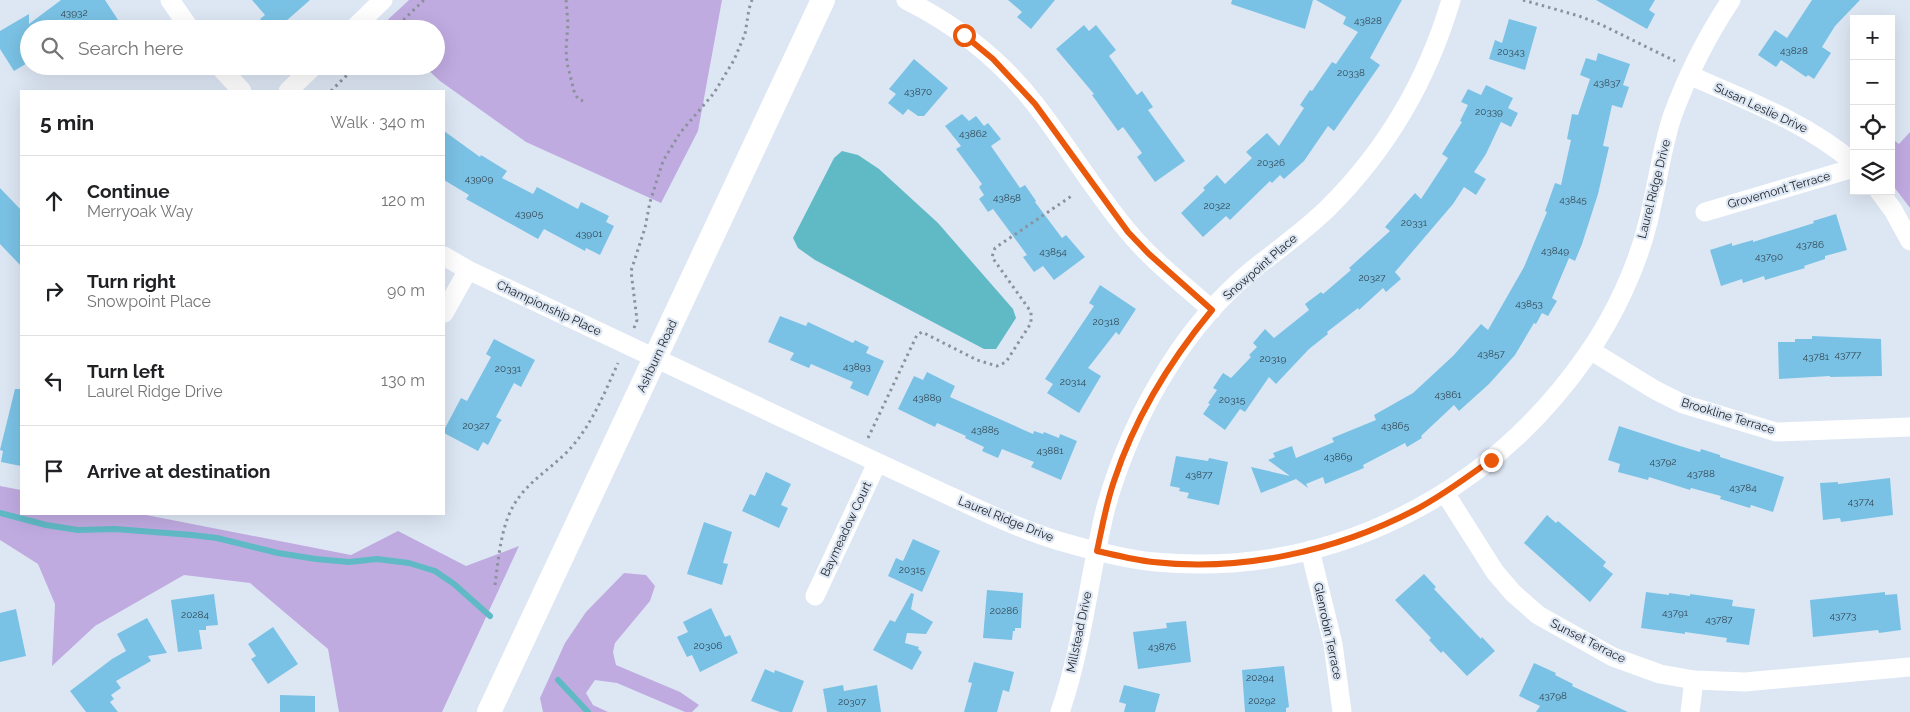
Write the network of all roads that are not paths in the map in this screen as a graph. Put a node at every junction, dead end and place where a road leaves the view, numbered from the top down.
1 (170, 0) edge
2 (383, 0) edge
3 (824, 0) edge
4 (906, 0) edge
5 (1451, 0) edge
6 (1731, 0) edge
7 (184, 20) edge
8 (362, 20) edge
9 (1690, 72) junction
10 (227, 75) edge
11 (305, 75) edge
12 (241, 90) edge
13 (289, 90) edge
14 (1850, 160) edge
15 (1850, 169) edge
16 (1882, 195) edge
17 (1705, 212) dead end
18 (1910, 241) edge
19 (445, 257) edge
20 (468, 270) junction
21 (1212, 310) junction
22 (445, 311) edge
23 (1590, 350) junction
24 (656, 358) junction
25 (1910, 427) edge
26 (869, 459) junction
27 (1445, 493) junction
28 (1310, 550) junction
29 (1097, 551) junction
30 (815, 596) dead end
31 (1910, 667) edge
32 (1694, 680) junction
33 (489, 712) edge
34 (1060, 712) edge
35 (1342, 712) edge
36 (1690, 712) edge

1 - 7 street
2 - 8 street
3 - 24 street, Ashburn Road
4 - 21 street
5 - 21 street, Snowpoint Place
6 - 9 street, Laurel Ridge Drive
9 - 14 street, Susan Leslie Drive
9 - 23 street, Laurel Ridge Drive
10 - 12 street
11 - 13 street
15 - 17 street, Grovemont Terrace
16 - 18 street
19 - 20 street, Championship Place
20 - 22 street
20 - 24 street, Championship Place
21 - 29 street, Snowpoint Place
23 - 25 street, Brookline Terrace
23 - 27 street, Laurel Ridge Drive
24 - 26 street, Laurel Ridge Drive
24 - 33 street, Ashburn Road
26 - 29 street, Laurel Ridge Drive
26 - 30 street, Baymeadow Court
27 - 28 street, Laurel Ridge Drive
27 - 32 street, Sunset Terrace
28 - 29 street, Laurel Ridge Drive
28 - 35 street, Glenrobin Terrace
29 - 34 street, Millstead Drive
31 - 32 street, Sunset Terrace
32 - 36 street

